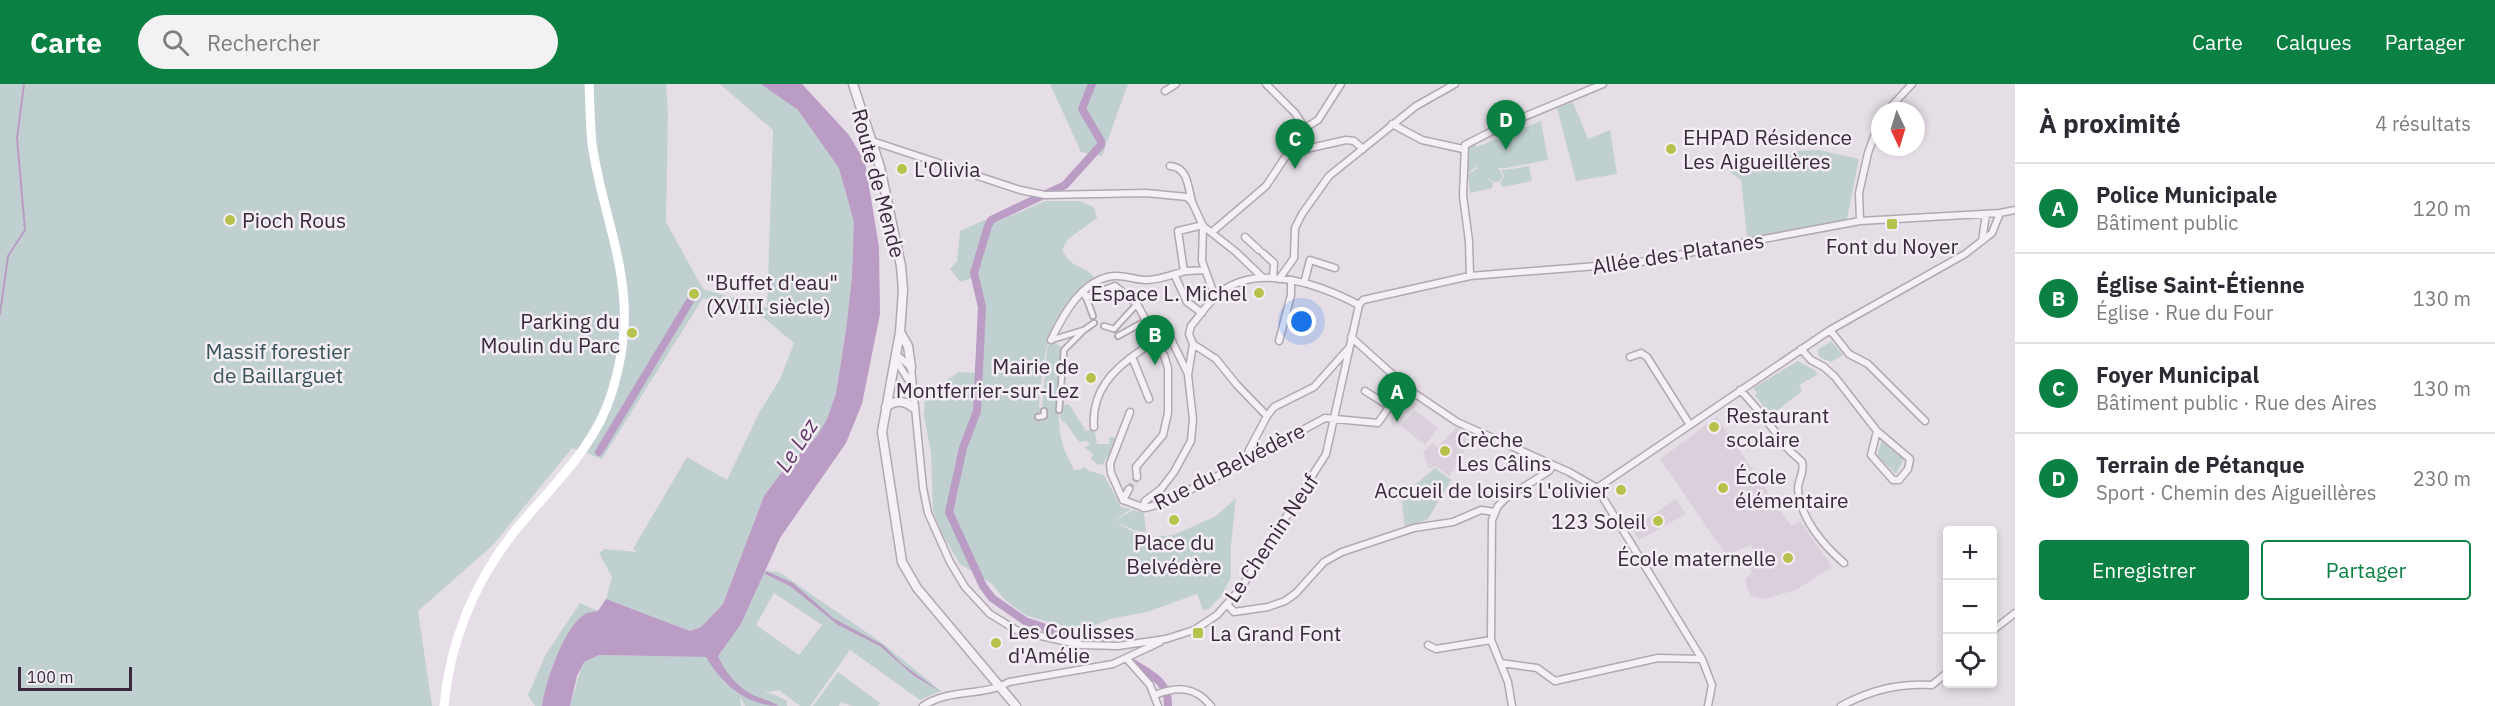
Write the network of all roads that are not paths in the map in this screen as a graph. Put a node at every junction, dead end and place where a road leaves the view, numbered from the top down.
1 (589, 84) edge
2 (853, 84) edge
3 (1176, 84) edge
4 (1266, 84) edge
5 (1341, 84) edge
6 (1455, 84) edge
7 (1604, 84) edge
8 (1912, 84) edge
9 (1165, 91) dead end
10 (1895, 102) edge
11 (1392, 124) junction
12 (1305, 128) junction
13 (872, 141) junction
14 (1871, 145) edge
15 (1463, 148) junction
16 (1363, 149) junction
17 (1288, 153) junction
18 (1170, 166) dead end
19 (1192, 202) junction
20 (2015, 210) edge
21 (2000, 213) junction
22 (1986, 214) junction
23 (1860, 221) junction
24 (1203, 225) junction
25 (1212, 232) junction
26 (1245, 237) dead end
27 (1982, 241) junction
28 (1335, 268) dead end
29 (1205, 270) junction
30 (1184, 271) junction
31 (1174, 274) junction
32 (1470, 276) junction
33 (1262, 277) junction
34 (1276, 278) junction
35 (1291, 281) junction
36 (1304, 283) junction
37 (1085, 294) junction
38 (1215, 297) junction
39 (1356, 303) junction
40 (1137, 304) junction
41 (1202, 313) junction
42 (1093, 316) dead end
43 (1147, 320) junction
44 (1094, 323) dead end
45 (1104, 326) dead end
46 (1084, 330) junction
47 (1830, 330) junction
48 (900, 332) junction
49 (1118, 336) dead end
50 (1352, 337) junction
51 (1051, 340) joint
52 (1279, 341) dead end
53 (1155, 342) junction
54 (1193, 344) junction
55 (1349, 349) junction
56 (1801, 349) junction
57 (1132, 357) junction
58 (1630, 357) dead end
59 (897, 359) junction
60 (911, 367) junction
61 (1188, 375) junction
62 (912, 384) junction
63 (1405, 384) junction
64 (1740, 390) junction
65 (1365, 391) dead end
66 (1149, 399) dead end
67 (1389, 406) junction
68 (886, 407) junction
69 (914, 408) junction
70 (1059, 410) dead end
71 (1044, 411) dead end
72 (1130, 412) dead end
73 (1267, 416) junction
74 (1038, 417) dead end
75 (1335, 418) junction
76 (1925, 421) dead end
77 (1690, 425) junction
78 (1094, 427) dead end
79 (1877, 431) junction
80 (1246, 460) junction
81 (1553, 465) junction
82 (1137, 477) tunnel mouth
83 (1598, 488) junction
84 (1129, 489) tunnel mouth
85 (1123, 500) junction
86 (1143, 508) junction
87 (1495, 512) junction
88 (1844, 563) dead end
89 (1227, 604) junction
90 (2015, 614) edge
91 (1997, 627) edge
92 (1166, 639) junction
93 (1491, 640) junction
94 (1428, 645) dead end
95 (1126, 659) junction
96 (1702, 659) junction
97 (1501, 663) junction
98 (1943, 675) edge
99 (1000, 689) junction
100 (1155, 695) junction
101 (444, 706) edge
102 (923, 706) edge
103 (1016, 706) edge
104 (1158, 706) edge
105 (1210, 706) edge
106 (1512, 706) edge
107 (1708, 706) edge
108 (1841, 706) edge

1 - 101 main road
2 - 13 street, Route de Mende
3 - 9 street
4 - 12 street
5 - 12 street
6 - 11 street
7 - 15 street
8 - 10 street
11 - 15 street
11 - 16 street
12 - 17 street
13 - 19 street
13 - 48 street, Route de Mende
14 - 23 street
15 - 32 street
16 - 17 street
16 - 34 street
17 - 25 street
18 - 19 street
19 - 24 street
20 - 21 street, Allée des Platanes
21 - 22 street, Allée des Platanes
21 - 27 street
22 - 23 street, Allée des Platanes
22 - 27 street
23 - 32 street, Allée des Platanes
24 - 25 street
24 - 29 street
24 - 30 street
25 - 33 street
26 - 34 street
27 - 47 street
28 - 36 street
29 - 30 street
29 - 38 street
30 - 31 street
31 - 37 street
31 - 41 street
32 - 39 street, Allée des Platanes
33 - 34 street
33 - 38 street
34 - 35 street
35 - 36 street
35 - 52 street
36 - 39 street
37 - 40 street
37 - 42 street
37 - 51 street
38 - 41 street
39 - 50 street, Le Chemin Neuf
40 - 43 street
40 - 45 street
41 - 54 street
43 - 49 street
43 - 53 street
44 - 46 street
46 - 51 street
46 - 70 street
47 - 56 street
47 - 76 street
48 - 59 street, Route de Mende
48 - 60 street
50 - 55 street, Le Chemin Neuf
50 - 63 street
53 - 57 street
53 - 61 street
53 - 82 street
54 - 61 street
54 - 73 street
55 - 73 street
55 - 75 street, Le Chemin Neuf
56 - 64 street
56 - 79 street
57 - 66 street
57 - 78 street
58 - 77 street
59 - 60 street
59 - 62 street, Le Chemin Neuf
59 - 68 street, Route de Mende
60 - 62 street, Le Chemin Neuf
61 - 86 street
62 - 69 street, Le Chemin Neuf
63 - 67 street
63 - 81 street
64 - 77 street
64 - 88 street
65 - 67 street
67 - 75 street
68 - 69 street
68 - 99 street, Route de Mende
69 - 92 street, Le Chemin Neuf
71 - 74 street
72 - 85 street
73 - 80 street
75 - 80 street, Rue du Belvédère
75 - 89 street, Le Chemin Neuf
77 - 83 street
79 - 79 street
80 - 86 street, Rue du Belvédère
81 - 83 street
81 - 87 street
83 - 96 street
84 - 85 street
85 - 86 street, Rue du Belvédère
87 - 89 street
87 - 93 street
89 - 92 street, Le Chemin Neuf
90 - 91 street
92 - 95 street
93 - 94 street
93 - 97 street
95 - 99 street
95 - 100 street
96 - 97 street
96 - 107 street
97 - 106 street
98 - 108 street
99 - 102 street
99 - 103 street, Route de Mende
100 - 104 street
100 - 105 street

